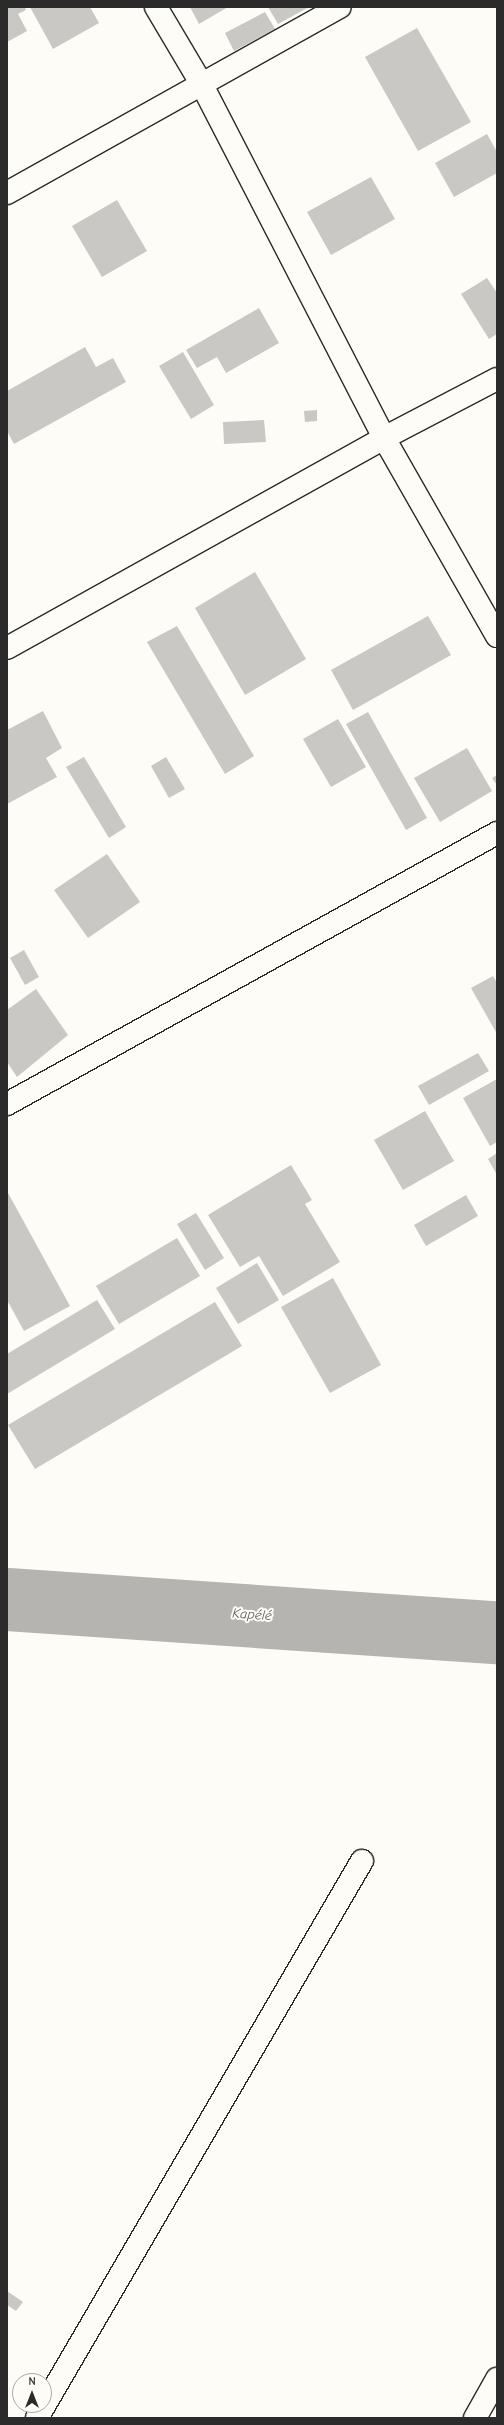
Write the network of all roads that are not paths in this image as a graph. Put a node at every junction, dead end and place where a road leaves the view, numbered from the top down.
1 (156, 7) edge
2 (340, 7) edge
3 (201, 83) junction
4 (7, 193) edge
5 (497, 379) edge
6 (384, 438) junction
7 (497, 636) edge
8 (7, 648) edge
9 (497, 833) edge
10 (7, 1104) edge
11 (362, 1860) dead end
12 (497, 2379) edge
13 (37, 2418) edge
14 (475, 2418) edge

1 - 3 street
2 - 3 street
3 - 4 street
3 - 6 street
5 - 6 street
6 - 7 street
6 - 8 street
9 - 10 street
11 - 13 street
12 - 14 street

